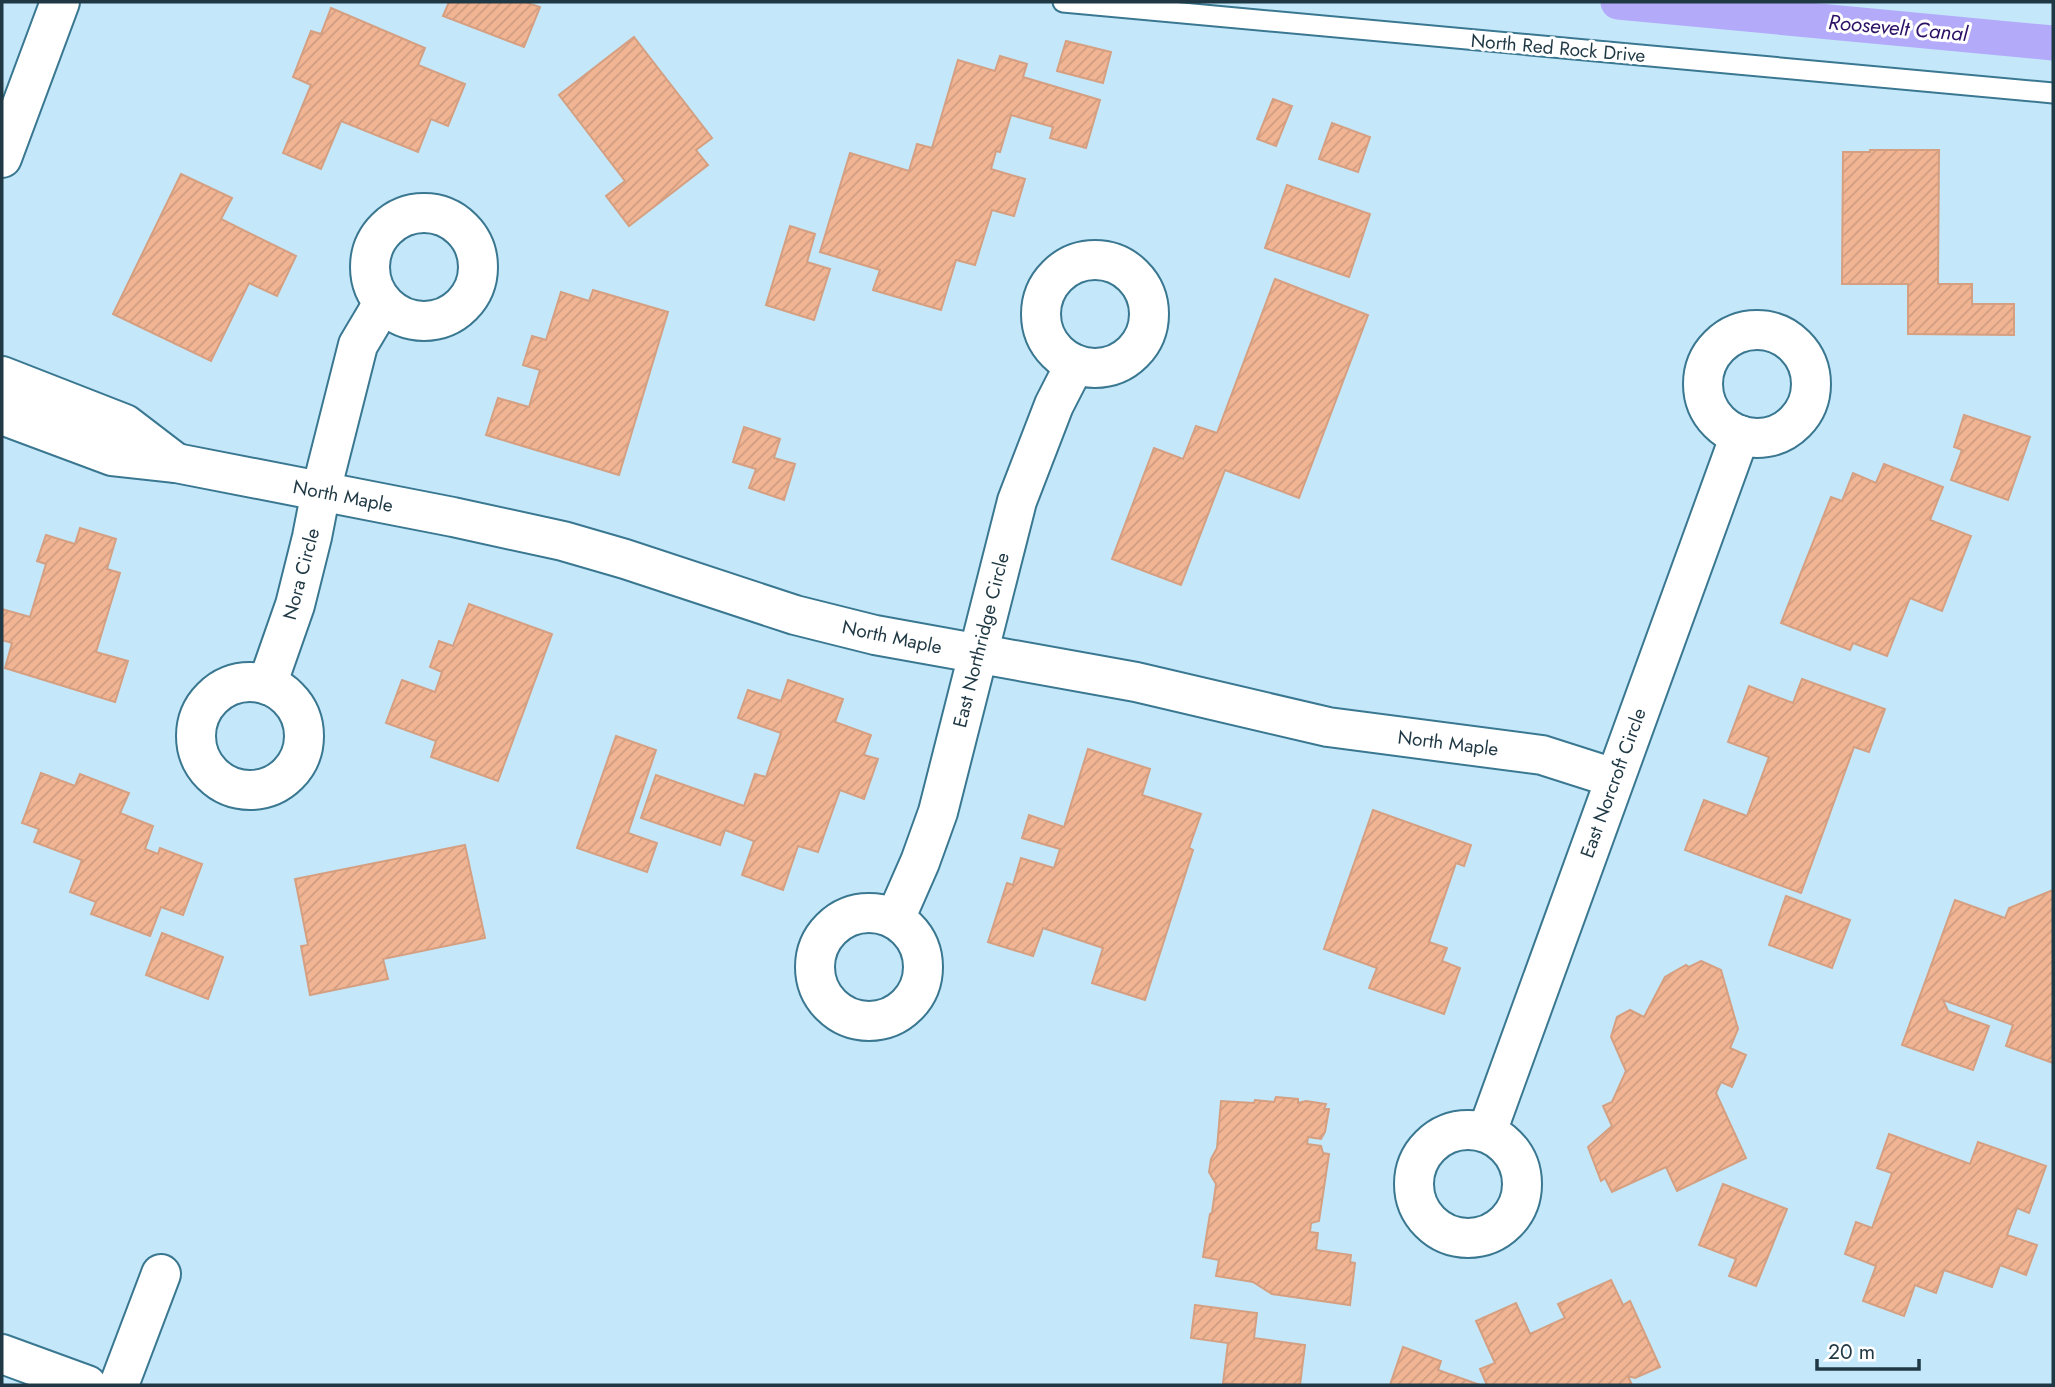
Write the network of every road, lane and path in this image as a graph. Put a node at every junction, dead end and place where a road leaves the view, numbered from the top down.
1 (60, 2) edge
2 (1063, 2) edge
3 (2053, 93) edge
4 (2, 158) edge
5 (383, 303) dead end
6 (1075, 364) dead end
7 (2, 376) edge
8 (2, 415) edge
9 (1740, 435) dead end
10 (176, 463) junction
11 (321, 491) junction
12 (977, 654) junction
13 (267, 685) dead end
14 (1614, 778) junction
15 (895, 919) dead end
16 (1487, 1132) dead end
17 (161, 1274) dead end
18 (2, 1354) edge
19 (88, 1385) edge
20 (119, 1385) edge

1 - 4 street
2 - 3 lane, North Red Rock Drive
5 - 11 street, Nora Circle
6 - 12 street, East Northridge Circle
7 - 10 street, North Maple
8 - 10 street, North Maple
9 - 14 street, East Norcroft Circle
10 - 11 street, North Maple
11 - 12 street, North Maple
11 - 13 street, Nora Circle
12 - 14 street, North Maple
12 - 15 street, East Northridge Circle
14 - 16 street, East Norcroft Circle
17 - 20 street
18 - 19 street

